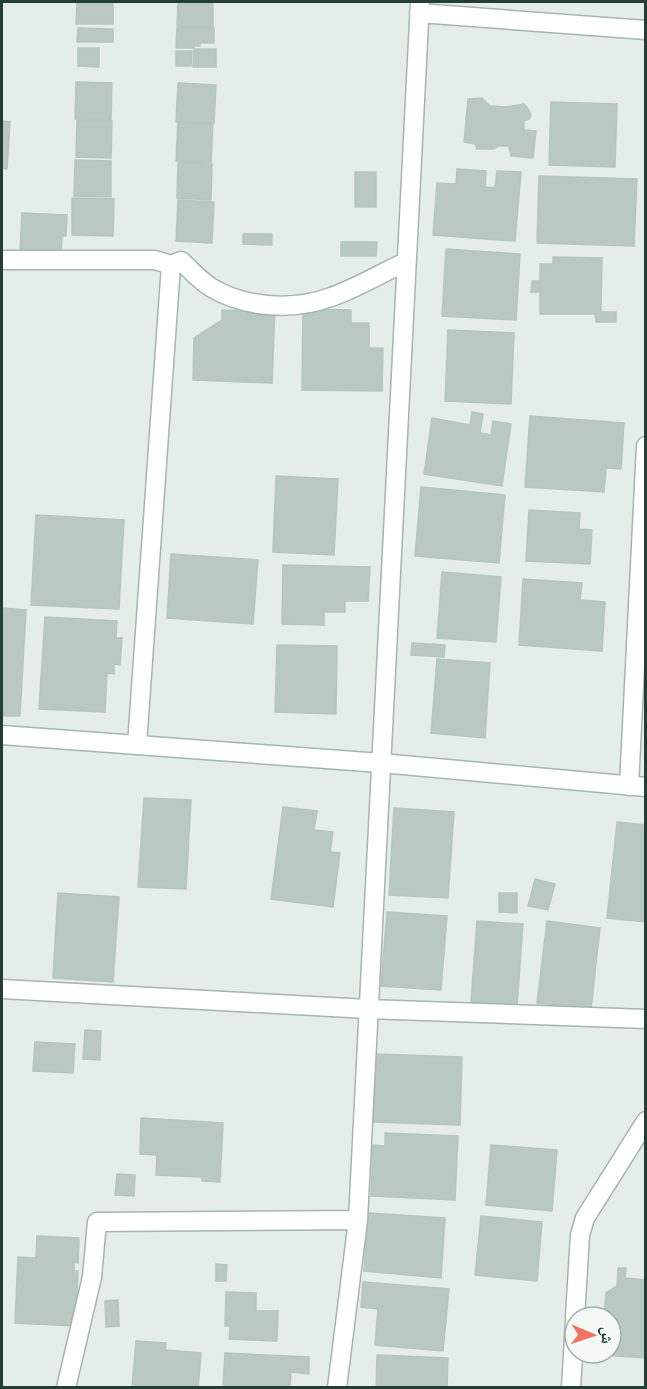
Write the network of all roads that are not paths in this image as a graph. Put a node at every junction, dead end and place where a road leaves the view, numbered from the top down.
1 (420, 7) edge
2 (645, 30) edge
3 (2, 260) edge
4 (406, 262) junction
5 (171, 265) junction
6 (645, 446) edge
7 (2, 735) edge
8 (137, 745) junction
9 (381, 764) junction
10 (637, 787) edge
11 (2, 989) edge
12 (368, 1009) junction
13 (645, 1019) edge
14 (645, 1121) edge
15 (358, 1220) junction
16 (576, 1305) edge
17 (573, 1365) edge
18 (66, 1388) edge
19 (337, 1388) edge
20 (572, 1388) edge

1 - 2 street
1 - 4 street
3 - 5 street
4 - 5 street
4 - 9 street
5 - 8 street
6 - 10 street
7 - 8 street
8 - 9 street
9 - 10 street
9 - 12 street
11 - 12 street
12 - 13 street
12 - 15 street
14 - 16 street
15 - 18 street
15 - 19 street
17 - 20 street

